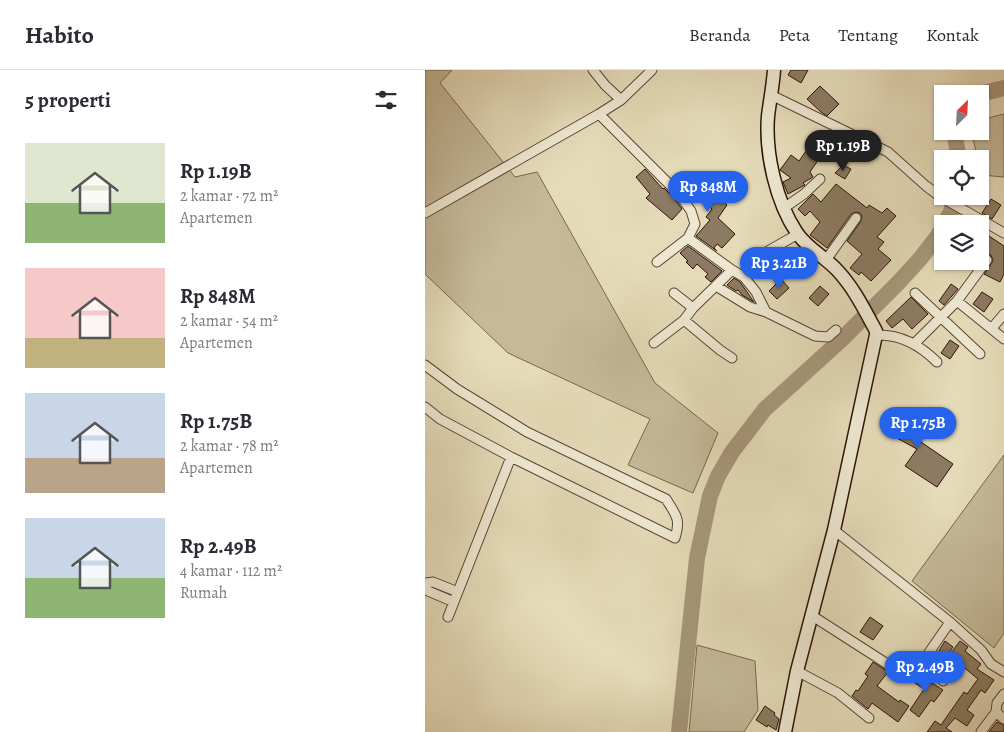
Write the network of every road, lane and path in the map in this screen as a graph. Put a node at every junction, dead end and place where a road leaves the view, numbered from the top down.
1 (593, 70) edge
2 (652, 70) edge
3 (774, 70) edge
4 (771, 95) junction
5 (618, 97) junction
6 (599, 114) junction
7 (820, 179) dead end
8 (784, 208) junction
9 (425, 213) edge
10 (856, 218) dead end
11 (1004, 233) edge
12 (798, 234) junction
13 (688, 238) junction
14 (826, 260) junction
15 (657, 262) dead end
16 (732, 270) junction
17 (980, 270) edge
18 (744, 277) junction
19 (715, 286) junction
20 (674, 292) dead end
21 (915, 293) dead end
22 (957, 300) junction
23 (693, 308) junction
24 (766, 312) junction
25 (1004, 314) edge
26 (939, 317) junction
27 (684, 320) junction
28 (992, 328) junction
29 (836, 330) dead end
30 (876, 333) junction
31 (1004, 340) edge
32 (655, 343) dead end
33 (915, 343) junction
34 (980, 354) dead end
35 (732, 358) dead end
36 (937, 362) dead end
37 (425, 365) edge
38 (425, 407) edge
39 (511, 457) junction
40 (833, 530) junction
41 (425, 585) edge
42 (457, 592) junction
43 (454, 602) junction
44 (811, 615) junction
45 (448, 617) dead end
46 (950, 622) junction
47 (928, 654) dead end
48 (797, 671) junction
49 (1004, 672) edge
50 (943, 681) dead end
51 (1004, 694) edge
52 (996, 712) junction
53 (869, 718) dead end
54 (1004, 719) edge
55 (785, 732) edge
56 (981, 732) edge

1 - 5 street
2 - 5 street
3 - 4 street
4 - 8 street
4 - 11 street
5 - 6 street
6 - 9 street
6 - 13 street
7 - 8 street
8 - 12 street
10 - 14 street
12 - 14 street
12 - 18 street
13 - 15 street
13 - 16 street
14 - 30 street
16 - 18 street
16 - 19 street
17 - 22 street
18 - 24 street
19 - 23 street
19 - 24 street
20 - 23 street
21 - 26 street
22 - 26 street
22 - 28 street
23 - 27 street
24 - 29 street
25 - 28 street
26 - 33 street
26 - 34 street
27 - 32 street
27 - 35 street
28 - 31 street
30 - 33 street
30 - 40 street
33 - 36 street
37 - 39 street
38 - 39 street
39 - 42 street
40 - 44 street
40 - 46 street
41 - 42 street
41 - 43 street
42 - 43 street
43 - 45 street
44 - 48 street
44 - 50 street
46 - 47 street
46 - 49 street
48 - 53 street
48 - 55 street
51 - 52 street
52 - 54 street
52 - 56 street

